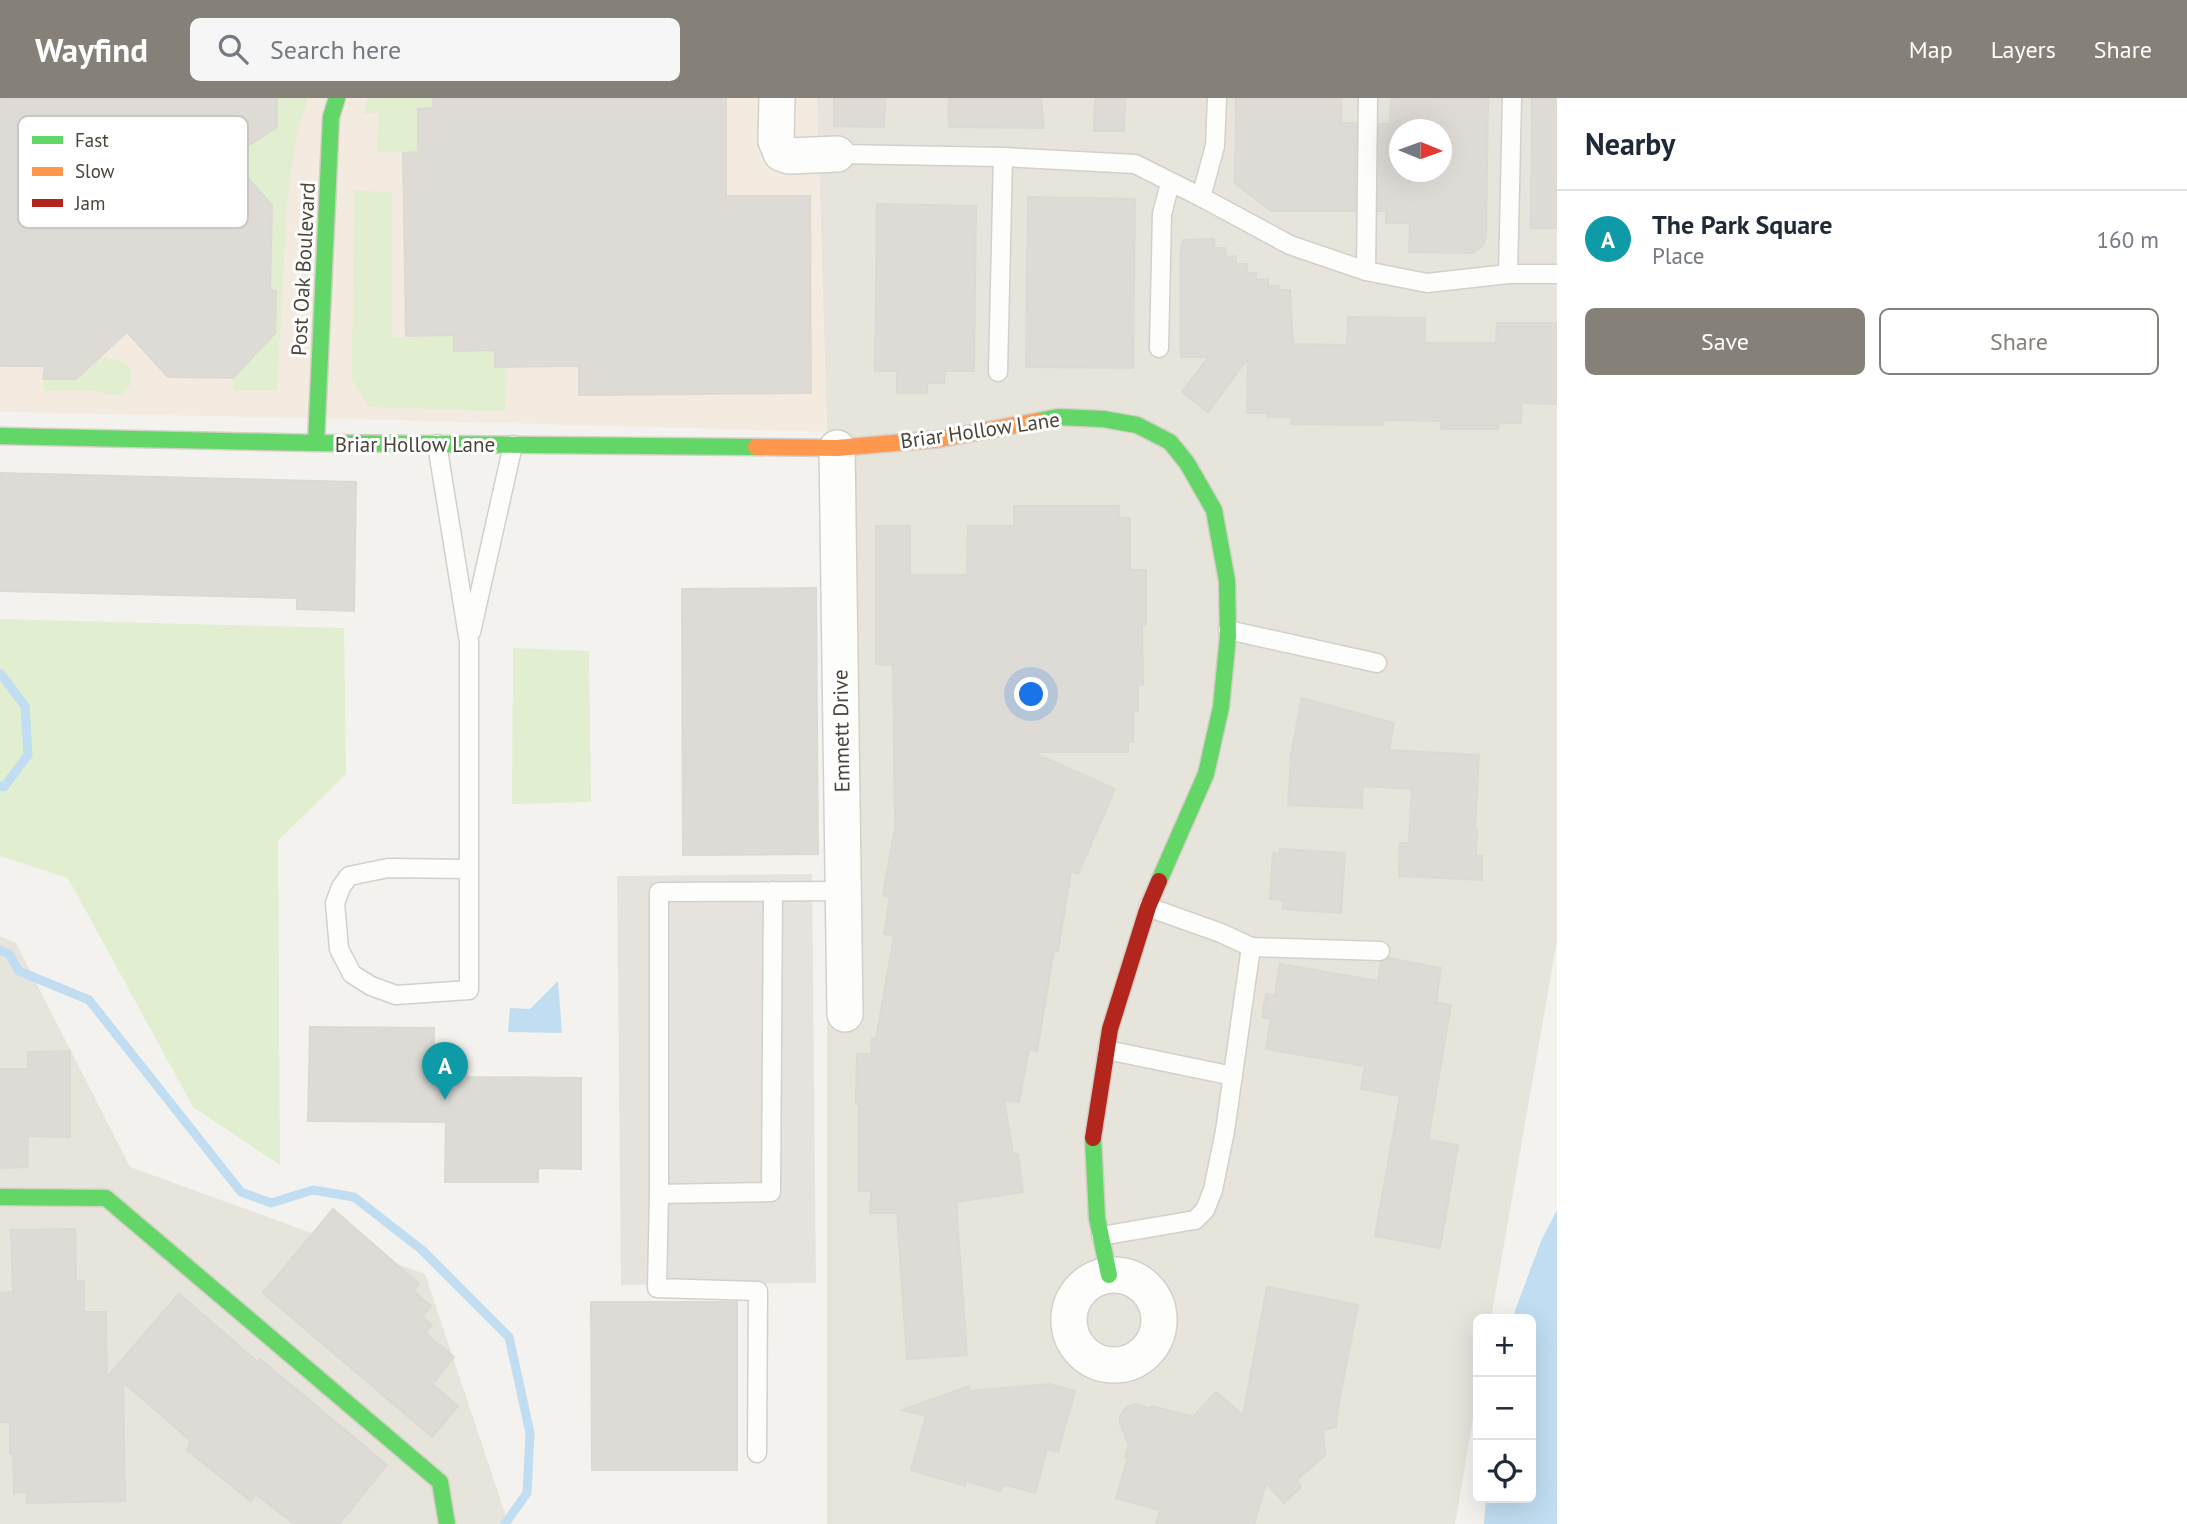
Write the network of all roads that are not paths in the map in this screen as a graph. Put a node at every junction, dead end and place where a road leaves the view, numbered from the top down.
1 (337, 98) edge
2 (777, 98) edge
3 (1217, 98) edge
4 (1368, 98) edge
5 (1511, 98) edge
6 (836, 154) joint
7 (1003, 157) junction
8 (1170, 183) junction
9 (1201, 197) junction
10 (1366, 271) junction
11 (1508, 274) junction
12 (1557, 274) edge
13 (1159, 348) dead end
14 (998, 372) dead end
15 (0, 436) edge
16 (316, 443) junction
17 (437, 444) junction
18 (513, 445) junction
19 (838, 448) junction
20 (1228, 630) junction
21 (469, 642) junction
22 (1377, 663) dead end
23 (468, 869) junction
24 (773, 891) junction
25 (844, 891) junction
26 (1148, 907) junction
27 (1251, 947) junction
28 (1380, 951) dead end
29 (845, 1014) dead end
30 (1107, 1050) junction
31 (1233, 1076) junction
32 (659, 1194) junction
33 (0, 1197) edge
34 (1101, 1236) junction
35 (1109, 1275) dead end
36 (757, 1453) dead end
37 (447, 1524) edge

1 - 16 street, Post Oak Boulevard
2 - 6 street
3 - 9 lane
4 - 10 lane
5 - 11 lane
6 - 7 lane
7 - 8 lane
7 - 14 lane
8 - 9 lane
8 - 13 lane
9 - 10 lane
10 - 11 lane
11 - 12 lane
15 - 16 street, Briar Hollow Lane
16 - 17 street, Briar Hollow Lane
17 - 18 street, Briar Hollow Lane
17 - 21 lane
18 - 19 street, Briar Hollow Lane
18 - 21 lane
19 - 20 street, Briar Hollow Lane
19 - 25 street, Emmett Drive
20 - 22 lane
20 - 26 street, Briar Hollow Lane
21 - 23 lane
23 - 23 lane
24 - 25 lane
24 - 32 lane
24 - 32 lane
25 - 29 street, Emmett Drive
26 - 27 lane
26 - 30 street, Briar Hollow Lane
27 - 28 lane
27 - 31 lane
30 - 31 lane
30 - 34 street, Briar Hollow Lane
31 - 34 lane
32 - 36 lane
33 - 37 street
34 - 35 street, Briar Hollow Lane

